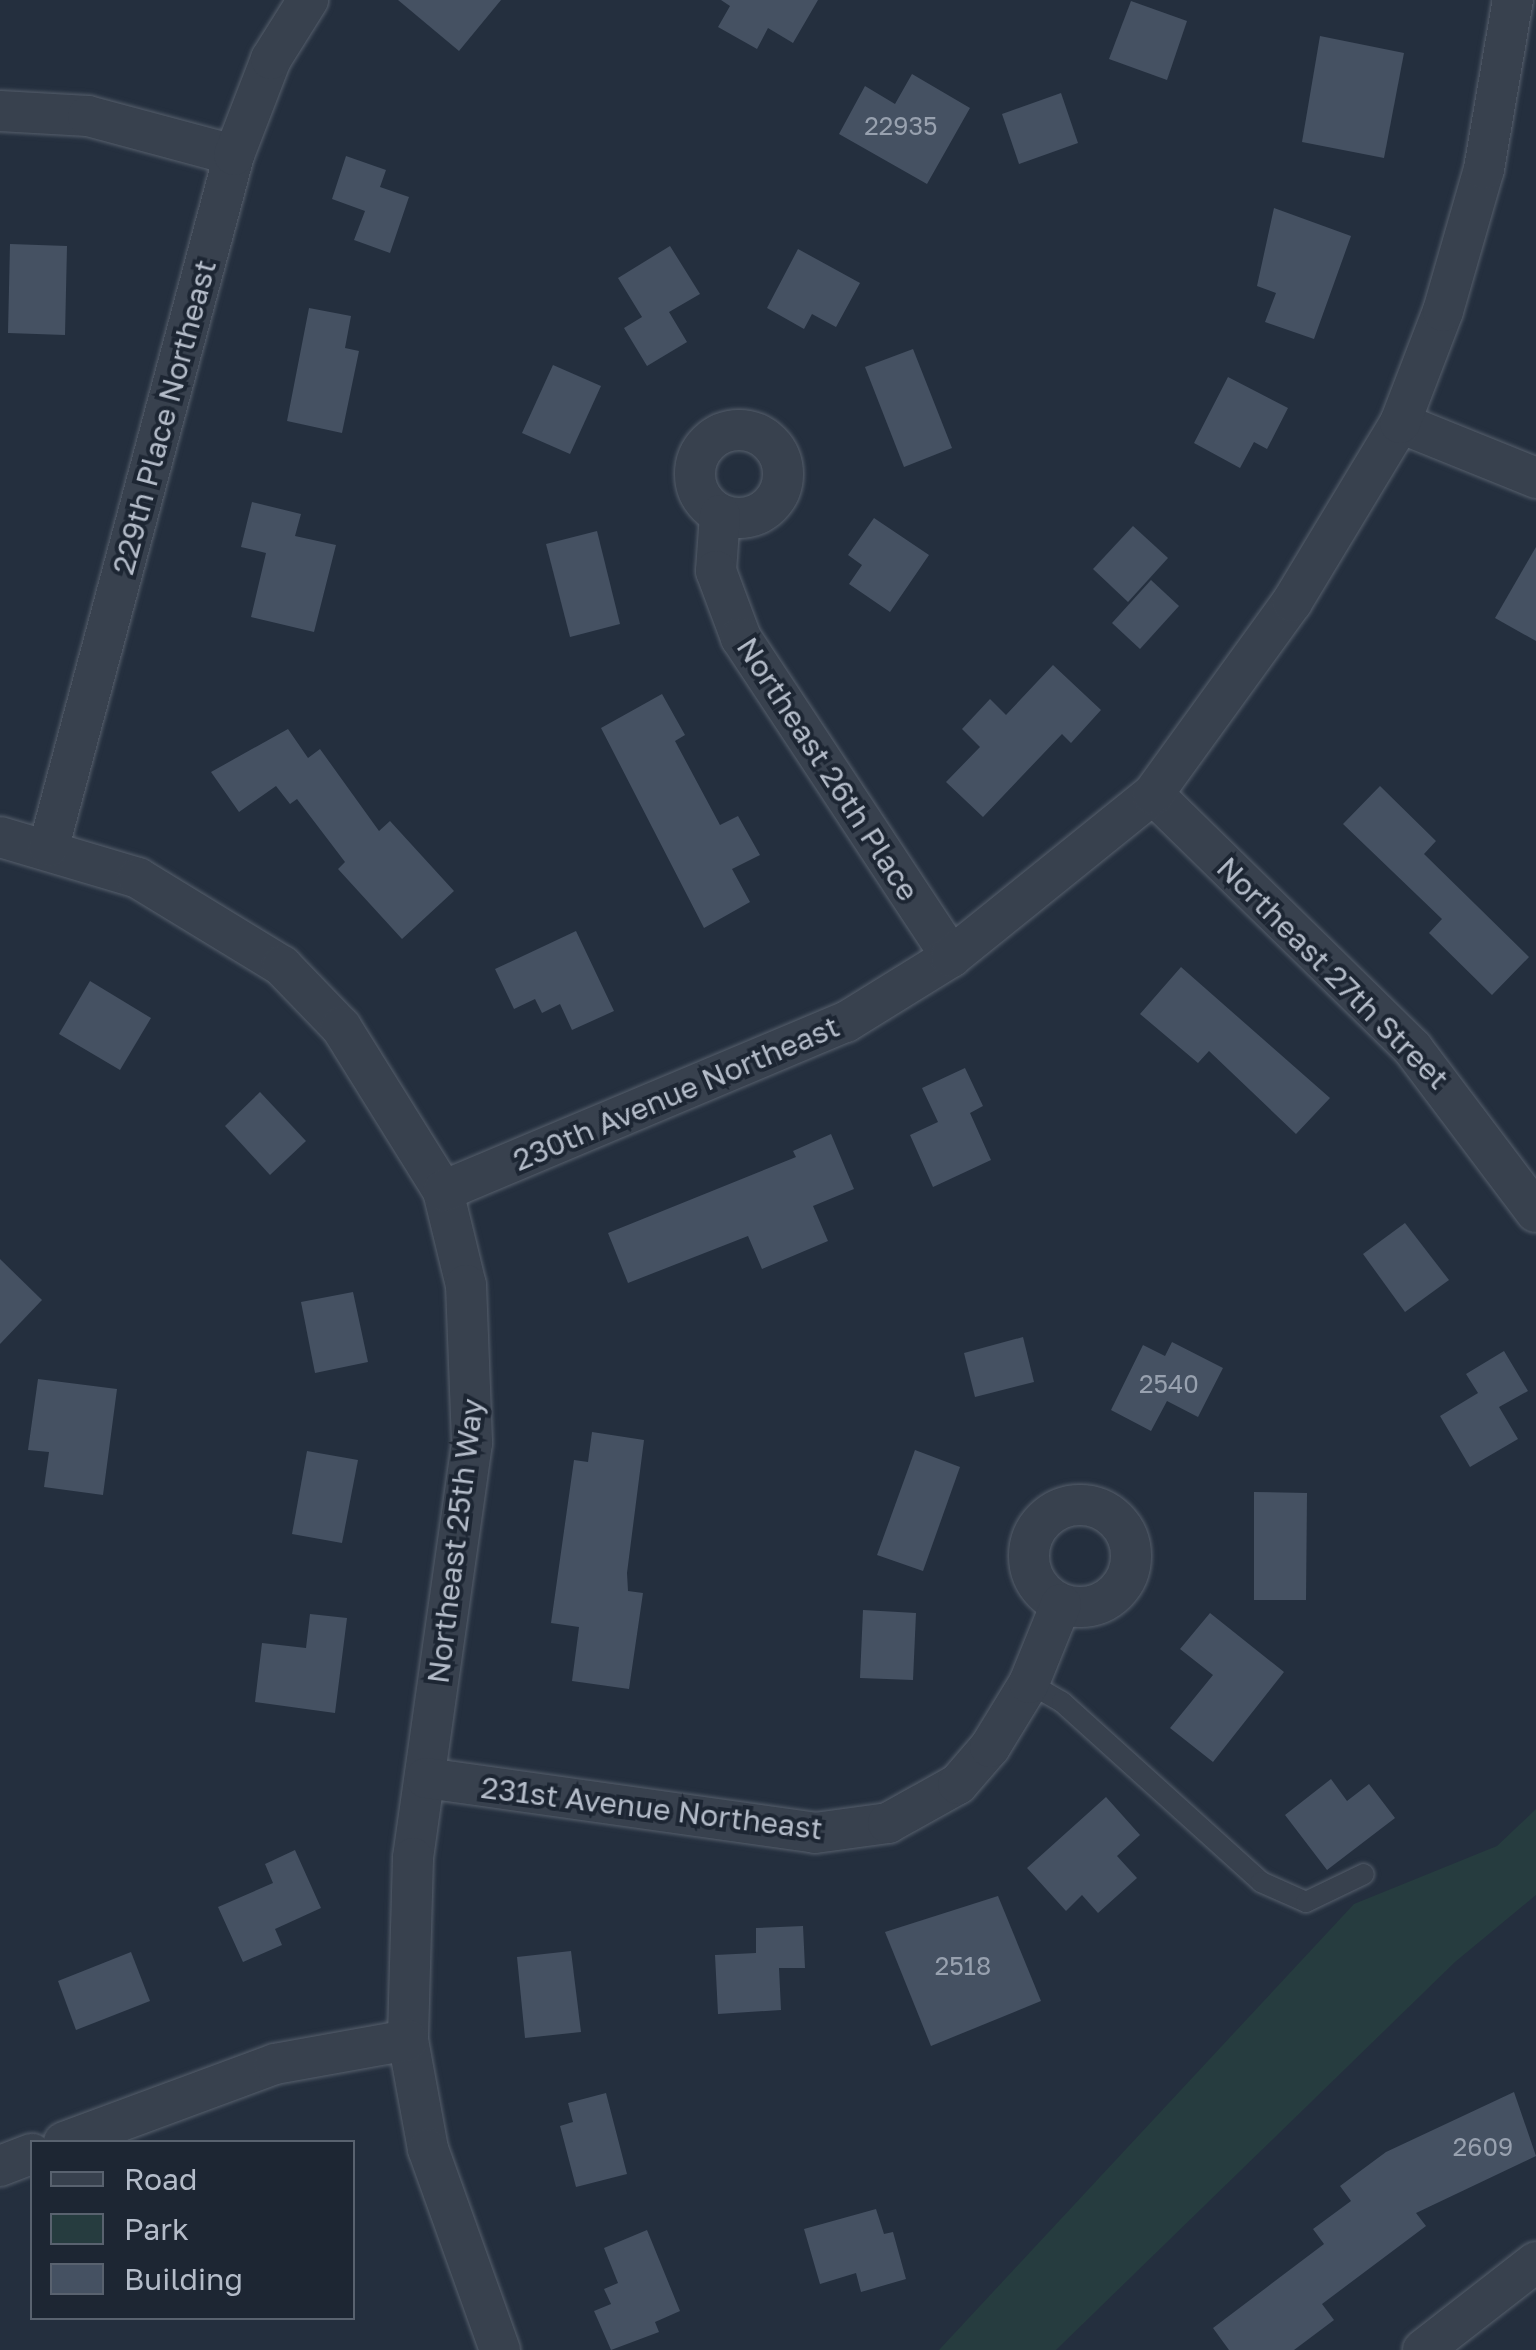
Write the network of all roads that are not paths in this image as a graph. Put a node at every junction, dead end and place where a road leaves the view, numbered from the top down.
1 (308, 0) edge
2 (1513, 0) edge
3 (0, 111) edge
4 (234, 155) junction
5 (1400, 423) junction
6 (1536, 478) edge
7 (720, 514) dead end
8 (1153, 794) junction
9 (0, 838) edge
10 (49, 846) junction
11 (951, 957) junction
12 (444, 1190) junction
13 (1536, 1212) edge
14 (1061, 1604) dead end
15 (1028, 1683) junction
16 (426, 1778) junction
17 (1364, 1874) dead end
18 (408, 2040) junction
19 (69, 2140) edge
20 (30, 2155) edge
21 (0, 2166) edge
22 (1536, 2262) edge
23 (500, 2350) edge
24 (1424, 2350) edge

1 - 4 street, 229th Place Northeast
2 - 5 street, 230th Avenue Northeast
3 - 4 street
4 - 10 street, 229th Place Northeast
5 - 6 street
5 - 8 street, 230th Avenue Northeast
7 - 11 street, Northeast 26th Place
8 - 11 street, 230th Avenue Northeast
8 - 13 street, Northeast 27th Street
9 - 10 street, Northeast 25th Way
10 - 12 street, Northeast 25th Way
11 - 12 street, 230th Avenue Northeast
12 - 16 street, Northeast 25th Way
14 - 15 street, 231st Avenue Northeast
15 - 16 street, 231st Avenue Northeast
15 - 17 lane
16 - 18 street, Northeast 25th Way
18 - 19 street
18 - 23 street, Northeast 25th Way
20 - 21 street
22 - 24 street

